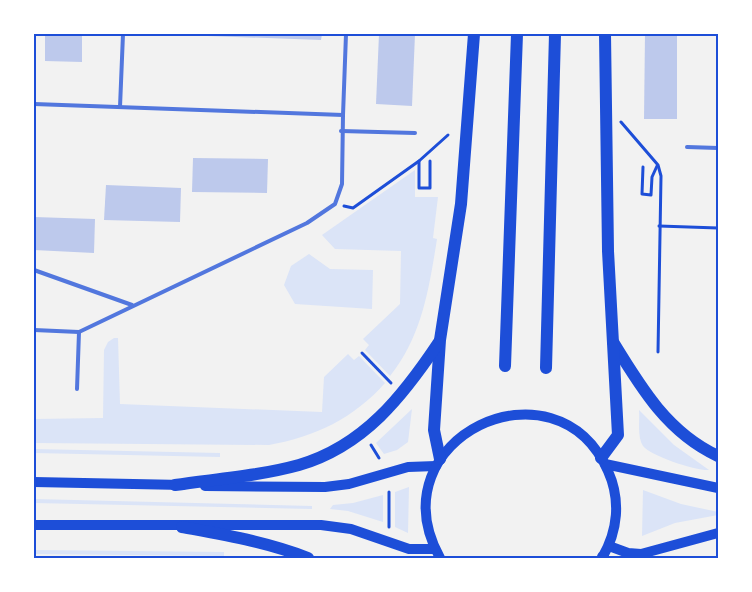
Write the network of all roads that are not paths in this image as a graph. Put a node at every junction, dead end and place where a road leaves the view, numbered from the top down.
1 (123, 34) edge
2 (346, 34) edge
3 (474, 34) edge
4 (517, 34) edge
5 (555, 34) edge
6 (605, 34) edge
7 (34, 104) edge
8 (120, 107) junction
9 (343, 115) junction
10 (342, 131) junction
11 (415, 133) dead end
12 (687, 147) dead end
13 (718, 148) edge
14 (34, 270) edge
15 (132, 305) junction
16 (34, 330) edge
17 (79, 332) junction
18 (440, 340) junction
19 (612, 341) junction
20 (505, 366) dead end
21 (546, 368) dead end
22 (77, 389) dead end
23 (718, 456) edge
24 (603, 461) junction
25 (438, 463) junction
26 (34, 482) edge
27 (175, 485) junction
28 (718, 488) edge
29 (34, 525) edge
30 (182, 527) junction
31 (718, 533) edge
32 (438, 554) edge
33 (604, 555) edge
34 (308, 558) edge

1 - 8 lane
2 - 9 lane
3 - 18 main road
4 - 20 main road
5 - 21 main road
6 - 19 main road
7 - 8 lane
8 - 9 lane
9 - 10 lane
10 - 11 lane
10 - 15 lane
12 - 13 lane
14 - 15 lane
15 - 17 lane
16 - 17 lane
17 - 22 lane
18 - 25 main road
18 - 27 main road
19 - 23 main road
19 - 24 main road
24 - 25 main road
24 - 28 main road
24 - 33 main road
25 - 27 main road
25 - 32 main road
26 - 27 main road
29 - 30 main road
30 - 32 main road
30 - 34 main road
31 - 33 main road

